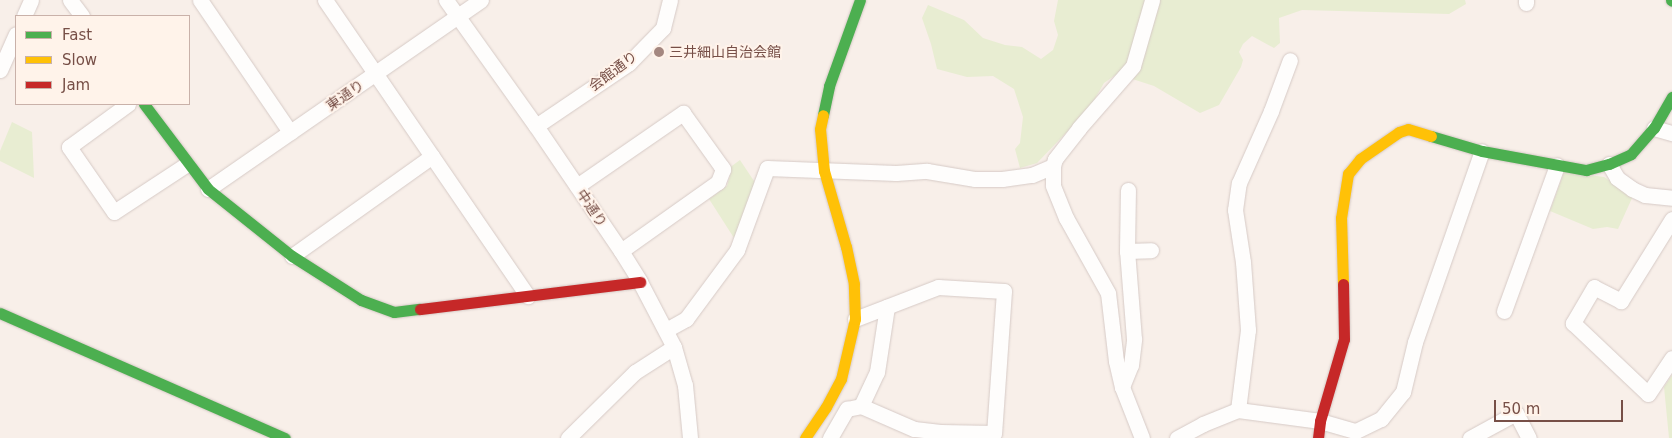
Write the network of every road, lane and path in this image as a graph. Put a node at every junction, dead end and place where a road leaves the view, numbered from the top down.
1 (32, 0) edge
2 (70, 0) edge
3 (200, 0) edge
4 (325, 0) edge
5 (446, 0) edge
6 (481, 0) edge
7 (670, 0) edge
8 (860, 0) edge
9 (1152, 0) edge
10 (24, 15) edge
11 (81, 15) edge
12 (457, 17) junction
13 (15, 36) edge
14 (1290, 60) dead end
15 (0, 70) edge
16 (375, 74) junction
17 (1672, 97) edge
18 (127, 105) edge
19 (145, 105) edge
20 (536, 126) junction
21 (1654, 128) junction
22 (290, 132) junction
23 (1672, 133) edge
24 (1482, 151) junction
25 (432, 156) junction
26 (187, 164) junction
27 (1609, 164) junction
28 (1558, 165) junction
29 (1053, 166) junction
30 (824, 171) junction
31 (577, 186) junction
32 (208, 189) junction
33 (1128, 190) dead end
34 (1672, 198) edge
35 (1672, 220) edge
36 (621, 250) junction
37 (1151, 250) dead end
38 (1127, 251) junction
39 (292, 256) junction
40 (640, 282) junction
41 (528, 296) junction
42 (887, 307) junction
43 (1504, 311) dead end
44 (0, 313) edge
45 (854, 319) junction
46 (666, 330) junction
47 (674, 347) junction
48 (1672, 358) edge
49 (1122, 387) junction
50 (861, 406) junction
51 (1238, 410) junction
52 (1320, 420) junction
53 (285, 438) edge
54 (568, 438) edge
55 (690, 438) edge
56 (805, 438) edge
57 (830, 438) edge
58 (1142, 438) edge
59 (1177, 438) edge
60 (1318, 438) edge
61 (1470, 438) edge
62 (1529, 438) edge

1 - 10 street
2 - 11 street
3 - 22 street
4 - 16 street
5 - 12 street, 中通り
6 - 12 street, 東通り
7 - 20 street, 会館通り
8 - 30 street
9 - 29 street
12 - 16 street, 東通り
12 - 20 street, 中通り
13 - 15 street
14 - 51 street
16 - 22 street, 東通り
16 - 25 street
17 - 21 street
18 - 26 street
19 - 26 street
20 - 31 street, 中通り
21 - 23 street
21 - 27 street
22 - 32 street, 東通り
24 - 28 street
24 - 52 street
24 - 52 street
25 - 39 street
25 - 41 street
26 - 32 street
27 - 28 street
27 - 34 street
28 - 43 street
29 - 30 street
29 - 49 street
30 - 45 street
30 - 46 street
31 - 36 street, 中通り
31 - 36 street
32 - 39 street
33 - 38 street
35 - 48 street
36 - 40 street, 中通り
37 - 38 street
38 - 49 street
39 - 41 street
40 - 41 street
40 - 46 street, 中通り
42 - 45 street
42 - 50 street
42 - 50 street
44 - 53 street
45 - 56 street
46 - 47 street, 中通り
47 - 54 street
47 - 55 street, 中通り
49 - 58 street
50 - 57 street
51 - 52 street
51 - 59 street
52 - 60 street
61 - 62 street

